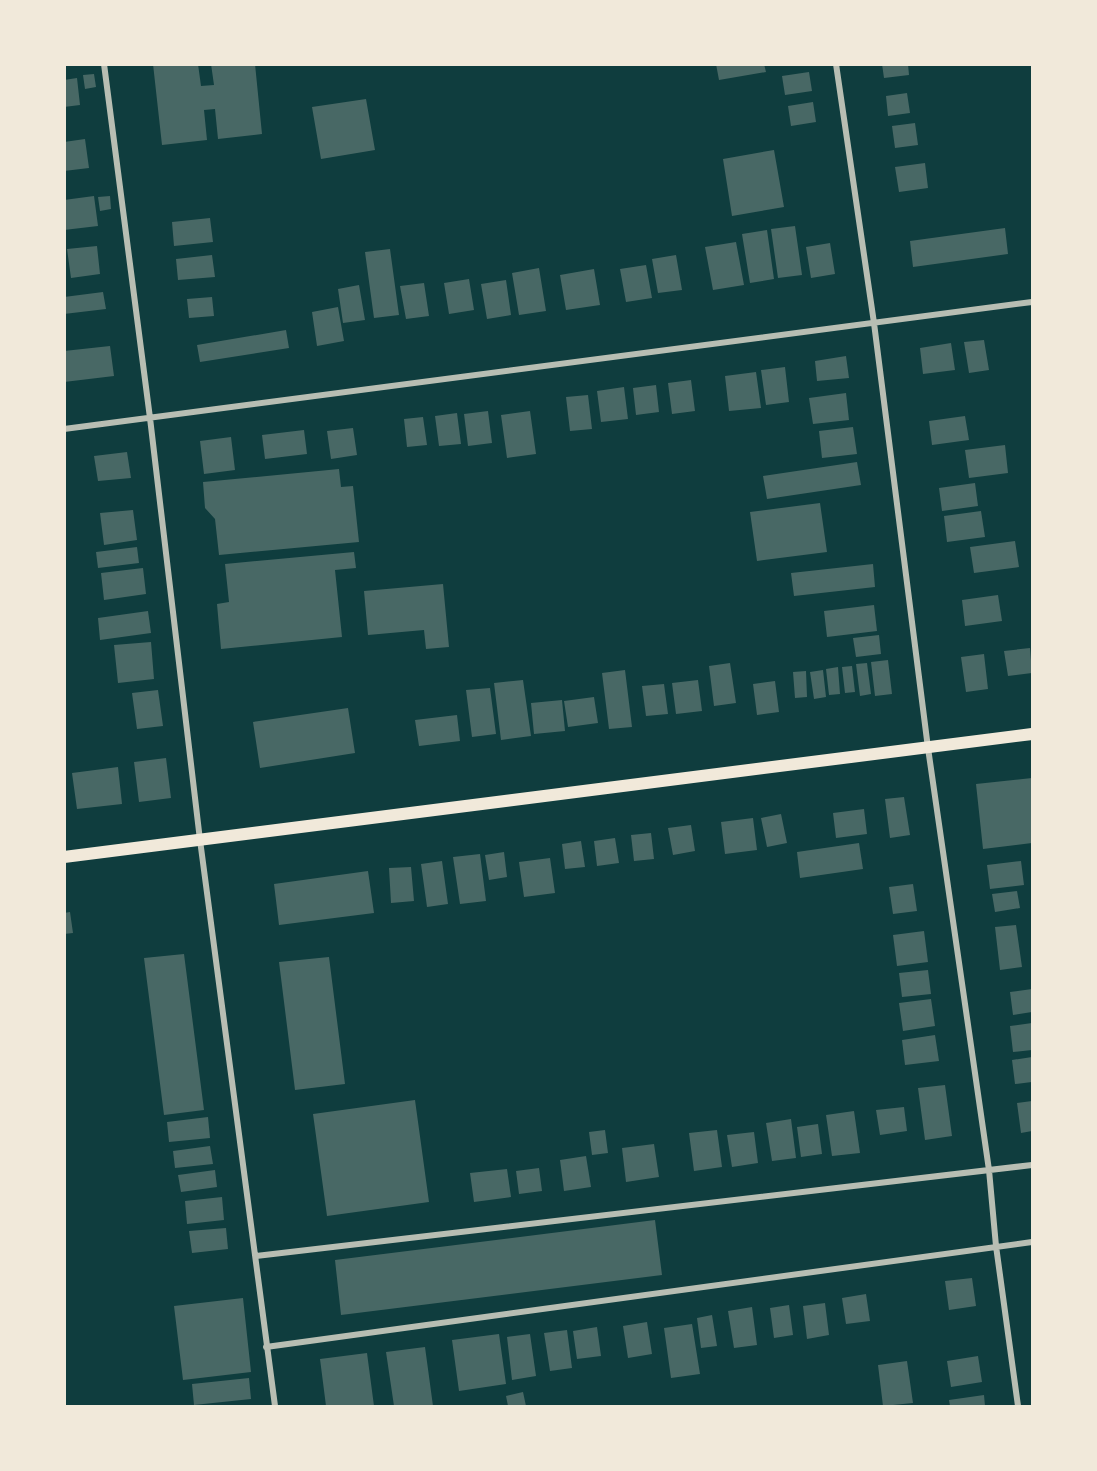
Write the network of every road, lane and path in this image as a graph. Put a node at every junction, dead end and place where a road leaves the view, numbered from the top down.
1 (105, 64) edge
2 (836, 64) edge
3 (1032, 302) edge
4 (874, 323) junction
5 (150, 418) junction
6 (64, 429) edge
7 (1032, 734) edge
8 (928, 748) junction
9 (200, 840) junction
10 (64, 858) edge
11 (1032, 1164) edge
12 (989, 1170) junction
13 (1032, 1242) edge
14 (996, 1246) junction
15 (256, 1256) junction
16 (266, 1347) junction
17 (275, 1407) edge
18 (1018, 1407) edge

1 - 5 street
2 - 4 street
3 - 4 street
4 - 5 street
4 - 8 street
5 - 6 street
5 - 9 street
7 - 8 main road
8 - 9 main road
8 - 12 street
9 - 10 main road
9 - 15 street
11 - 12 street
12 - 14 street
12 - 15 street
13 - 14 street
14 - 16 street
14 - 18 street
15 - 16 street
16 - 17 street

